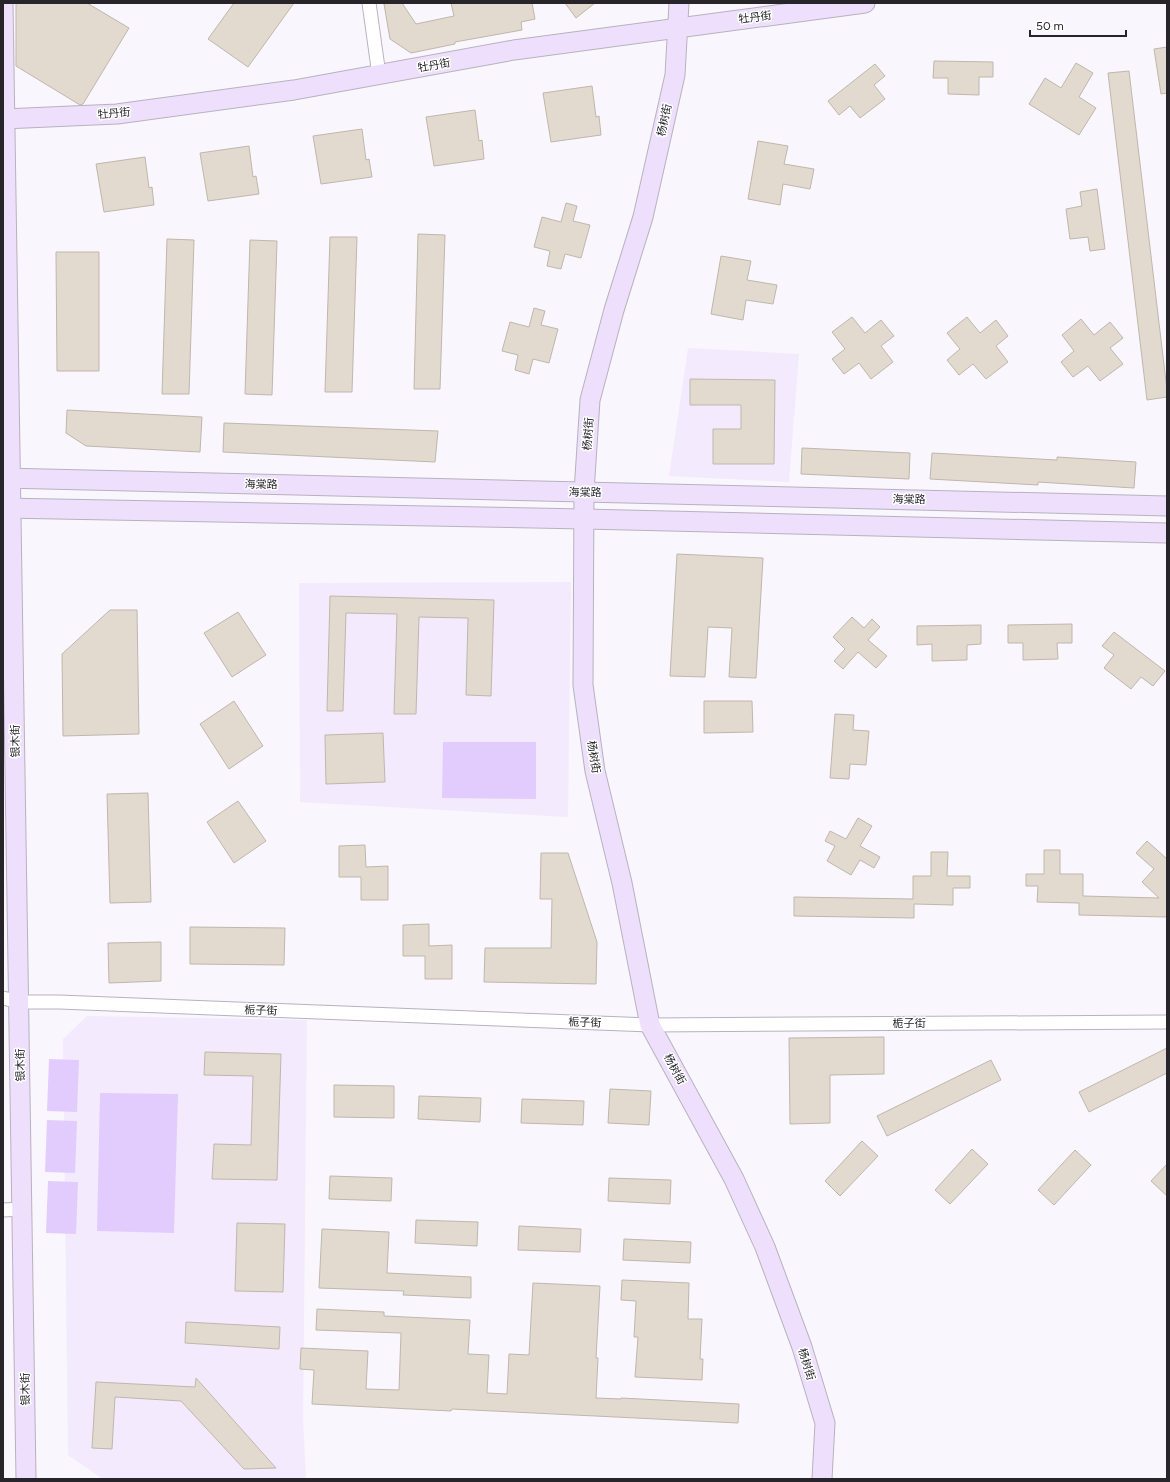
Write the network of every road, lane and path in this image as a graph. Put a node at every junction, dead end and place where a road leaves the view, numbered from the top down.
1 (4, 3) edge
2 (369, 3) edge
3 (679, 3) edge
4 (865, 3) edge
5 (677, 28) junction
6 (379, 75) junction
7 (4, 119) edge
8 (7, 478) edge
9 (584, 492) junction
10 (1167, 506) edge
11 (7, 508) edge
12 (584, 519) junction
13 (1167, 533) edge
14 (11, 1000) edge
15 (1167, 1022) edge
16 (650, 1025) junction
17 (22, 1209) junction
18 (3, 1210) edge
19 (26, 1479) edge
20 (822, 1479) edge

1 - 7 street, 银木街
2 - 6 street
3 - 5 street, 杨树街
4 - 5 street, 牡丹街
5 - 6 street, 牡丹街
5 - 9 street, 杨树街
6 - 7 street, 牡丹街
7 - 8 street, 银木街
8 - 9 street, 海棠路
8 - 11 street, 银木街
9 - 10 street, 海棠路
9 - 12 street, 杨树街
11 - 12 street
11 - 14 street, 银木街
12 - 13 street
12 - 16 street, 杨树街
14 - 16 street, 栀子街
14 - 17 street, 银木街
15 - 16 street, 栀子街
16 - 20 street, 杨树街
17 - 18 street
17 - 19 street, 银木街

